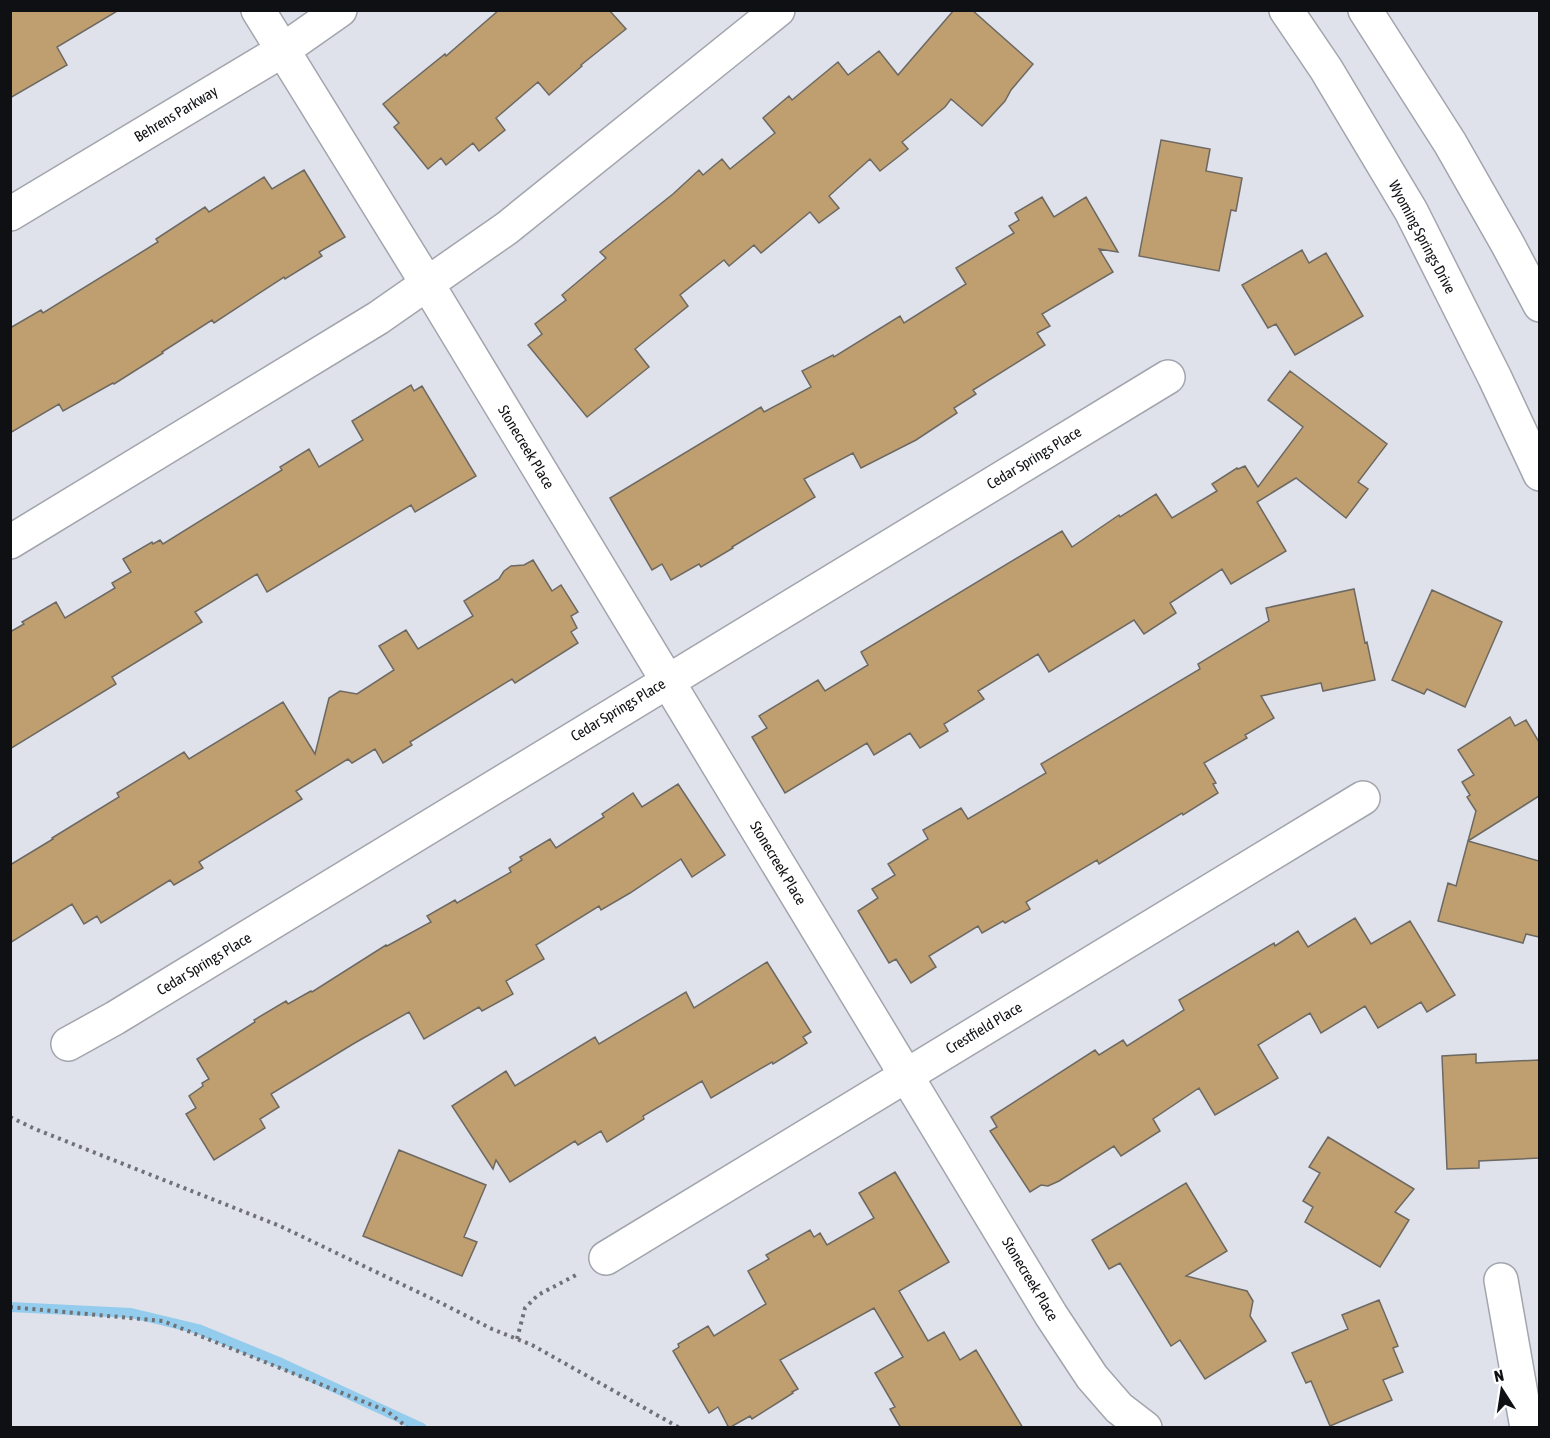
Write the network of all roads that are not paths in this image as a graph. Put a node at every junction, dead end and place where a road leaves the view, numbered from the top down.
1 (258, 10) edge
2 (340, 10) edge
3 (778, 10) edge
4 (1286, 10) edge
5 (1365, 10) edge
6 (283, 50) junction
7 (10, 214) edge
8 (428, 285) junction
9 (1539, 305) edge
10 (1168, 377) dead end
11 (1539, 474) edge
12 (10, 542) edge
13 (668, 680) junction
14 (1363, 798) dead end
15 (68, 1044) dead end
16 (906, 1075) junction
17 (606, 1258) road end
18 (1502, 1280) dead end
19 (1145, 1428) edge
20 (1527, 1428) edge

1 - 6 street, Stonecreek Place
2 - 6 street, Behrens Parkway
3 - 8 street
4 - 11 street, Wyoming Springs Drive
5 - 9 street
6 - 7 street, Behrens Parkway
6 - 8 street, Stonecreek Place
8 - 12 street
8 - 13 street, Stonecreek Place
10 - 13 street, Cedar Springs Place
13 - 15 street, Cedar Springs Place
13 - 16 street, Stonecreek Place
14 - 16 street, Crestfield Place
16 - 17 street, Crestfield Place
16 - 19 street, Stonecreek Place
18 - 20 street

